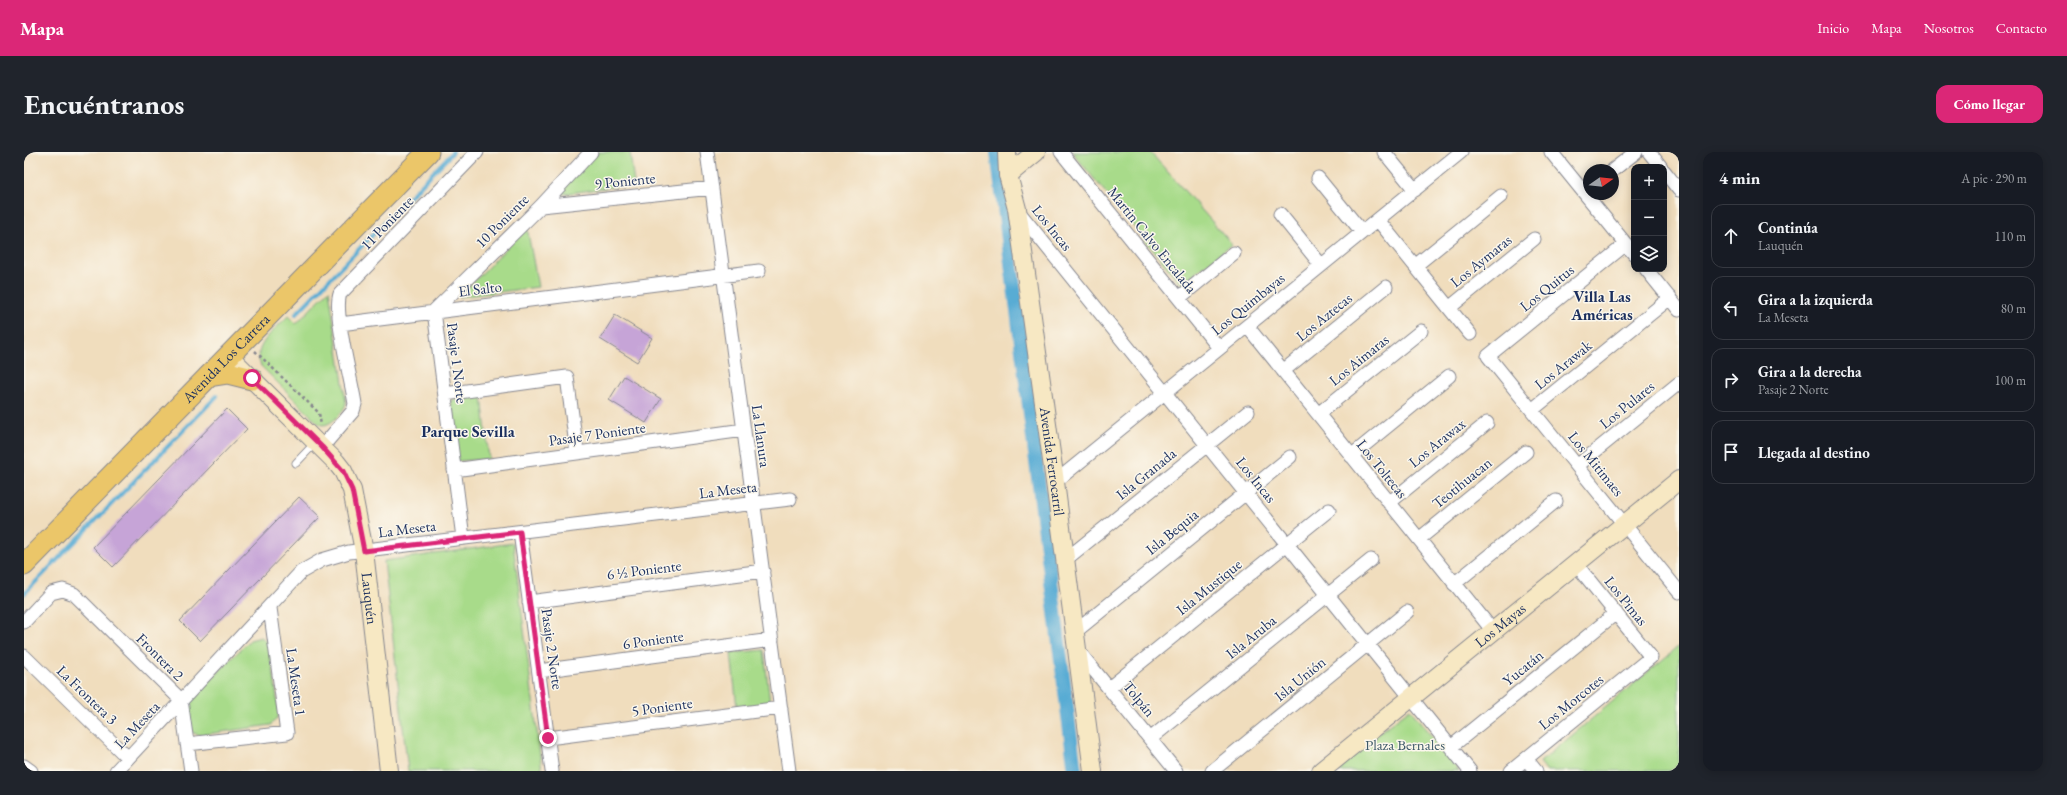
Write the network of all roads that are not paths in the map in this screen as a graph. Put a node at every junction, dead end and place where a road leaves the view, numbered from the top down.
1 (428, 152) edge
2 (477, 152) edge
3 (591, 152) edge
4 (707, 152) edge
5 (1007, 152) edge
6 (1036, 152) edge
7 (1060, 152) edge
8 (1384, 152) edge
9 (1461, 152) edge
10 (1551, 152) edge
11 (1636, 152) edge
12 (1649, 152) edge
13 (1659, 164) edge
14 (1619, 165) edge
15 (1008, 175) junction
16 (1667, 175) edge
17 (1318, 178) dead end
18 (712, 188) junction
19 (1583, 188) edge
20 (1415, 190) junction
21 (1679, 190) edge
22 (1501, 196) dead end
23 (1593, 200) edge
24 (541, 206) junction
25 (1017, 209) junction
26 (1280, 214) dead end
27 (1378, 220) junction
28 (1362, 232) junction
29 (1534, 239) dead end
30 (1630, 249) edge
31 (1234, 253) dead end
32 (1321, 265) junction
33 (1415, 266) junction
34 (759, 271) dead end
35 (1648, 272) edge
36 (724, 275) junction
37 (1386, 287) dead end
38 (1179, 298) junction
39 (1670, 298) junction
40 (1449, 308) junction
41 (1679, 310) edge
42 (434, 311) junction
43 (340, 324) junction
44 (1247, 326) junction
45 (1421, 331) dead end
46 (1470, 334) dead end
47 (249, 340) junction
48 (1219, 348) junction
49 (229, 356) junction
50 (1488, 356) joint
51 (1283, 371) junction
52 (209, 376) junction
53 (1449, 376) dead end
54 (252, 378) junction
55 (1679, 383) edge
56 (1165, 393) junction
57 (445, 394) junction
58 (1532, 410) junction
59 (1248, 412) dead end
60 (1318, 414) junction
61 (1487, 424) dead end
62 (744, 430) junction
63 (319, 445) junction
64 (1207, 445) junction
65 (1526, 452) dead end
66 (577, 453) junction
67 (1351, 456) junction
68 (1290, 457) dead end
69 (296, 463) dead end
70 (1577, 466) junction
71 (454, 470) junction
72 (1679, 480) edge
73 (1055, 482) junction
74 (1246, 493) junction
75 (790, 499) dead end
76 (1556, 501) dead end
77 (754, 503) junction
78 (1389, 503) junction
79 (1329, 510) dead end
80 (1624, 525) junction
81 (520, 532) junction
82 (463, 538) junction
83 (1419, 539) junction
84 (1287, 544) junction
85 (364, 551) junction
86 (1065, 560) junction
87 (1371, 560) dead end
88 (1576, 564) junction
89 (24, 566) edge
90 (763, 571) junction
91 (1454, 584) junction
92 (1678, 588) edge
93 (1328, 595) junction
94 (529, 602) junction
95 (270, 608) junction
96 (1407, 612) dead end
97 (1616, 613) junction
98 (24, 622) edge
99 (1493, 632) junction
100 (772, 640) junction
101 (1075, 640) junction
102 (1368, 645) junction
103 (24, 656) edge
104 (1651, 657) joint
105 (539, 671) junction
106 (1109, 688) junction
107 (1411, 698) junction
108 (181, 700) junction
109 (781, 708) junction
110 (548, 738) junction
111 (1150, 739) junction
112 (187, 744) junction
113 (1451, 747) junction
114 (128, 758) junction
115 (1526, 758) junction
116 (24, 766) edge
117 (31, 771) edge
118 (116, 771) edge
119 (191, 771) edge
120 (389, 771) edge
121 (552, 771) edge
122 (789, 771) edge
123 (1093, 771) edge
124 (1176, 771) edge
125 (1212, 771) edge
126 (1321, 771) edge
127 (1470, 771) edge
128 (1511, 771) edge
129 (1536, 771) edge

1 - 47 main road, Avenida Los Carrera
2 - 43 street, 11 Poniente
3 - 24 street, 10 Poniente
4 - 18 street, La Llanura
5 - 15 street, Avenida Ferrocarril
6 - 15 street
7 - 38 street, Martin Calvo Encalada
8 - 20 street
9 - 20 street, Los Quimbayas
10 - 19 street
11 - 14 street
12 - 13 street
15 - 25 street, Avenida Ferrocarril
16 - 21 street
17 - 28 street
18 - 24 street, 9 Poniente
18 - 36 street, La Llanura
20 - 27 street, Los Quimbayas
22 - 33 street
23 - 30 street
24 - 42 street, 10 Poniente
25 - 56 street, Los Incas
25 - 73 street, Avenida Ferrocarril
26 - 32 street
27 - 28 street, Los Quimbayas
27 - 33 street
28 - 32 street, Los Quimbayas
29 - 40 street, Los Aymaras
30 - 50 street, Los Quitus
31 - 38 street
32 - 44 street, Los Quimbayas
33 - 40 street
34 - 36 street, El Salto
35 - 39 street
36 - 42 street, El Salto
36 - 62 street, La Llanura
37 - 51 street, Los Aztecas
38 - 48 street, Martin Calvo Encalada
39 - 41 street
39 - 58 street, Los Arawak
40 - 46 street
42 - 43 street, El Salto
42 - 57 street, Pasaje 1 Norte
43 - 63 street
44 - 48 street, Los Quimbayas
44 - 51 street, Los Toltecas
45 - 60 street, Los Aimaras
47 - 49 main road, Avenida Los Carrera
47 - 54 main road
48 - 56 street, Los Quimbayas
49 - 52 main road, Avenida Los Carrera
49 - 54 street, Lauquén
50 - 58 street, Los Mitimaes
51 - 60 street, Los Toltecas
52 - 54 main road
52 - 89 main road, Avenida Los Carrera
53 - 67 street
54 - 63 street, Lauquén
55 - 70 street, Los Pulares
56 - 64 street, Los Incas
56 - 73 street, Los Quimbayas
57 - 66 street
57 - 71 street, Pasaje 1 Norte
58 - 70 street, Los Mitimaes
59 - 64 street, Isla Granada
60 - 67 street, Los Toltecas
61 - 78 street, Los Arawax
62 - 66 street, Pasaje 7 Poniente
62 - 77 street, La Llanura
63 - 69 lane
63 - 85 street, Lauquén
64 - 74 street, Los Incas
64 - 86 street, Isla Granada
65 - 83 street, Teotihuacan
66 - 71 street, Pasaje 7 Poniente
67 - 78 street, Los Toltecas
68 - 74 street, Isla Bequia
70 - 80 street, Los Mitimaes
71 - 82 street, Pasaje 1 Norte
72 - 80 street, Los Mayas
73 - 86 street, Avenida Ferrocarril
74 - 84 street, Los Incas
74 - 101 street, Isla Bequia
75 - 77 street, La Meseta
76 - 91 street
77 - 81 street, La Meseta
77 - 90 street, La Llanura
78 - 83 street, Los Toltecas
79 - 84 street, Isla Mustique
80 - 88 street, Los Mayas
80 - 92 street, Los Mitimaes
81 - 82 street, La Meseta
81 - 94 street, Pasaje 2 Norte
82 - 85 street, La Meseta
83 - 91 street, Los Toltecas
84 - 93 street, Los Incas
84 - 106 street, Isla Mustique
85 - 95 street, La Meseta
85 - 120 street, Lauquén
86 - 101 street, Avenida Ferrocarril
87 - 93 street, Isla Aruba
88 - 97 street, Los Pimas
88 - 99 street, Los Mayas
90 - 94 street, 6 ½ Poniente
90 - 100 street, La Llanura
91 - 99 street, Los Toltecas
93 - 102 street, Los Incas
93 - 111 street, Isla Aruba
94 - 105 street, Pasaje 2 Norte
95 - 108 street, La Meseta
95 - 112 street, La Meseta 1
96 - 102 street, Isla Unión
97 - 104 street, Los Pimas
97 - 113 street, Yucatán
98 - 108 street, Frontera 2
99 - 107 street, Los Mayas
100 - 105 street, 6 Poniente
100 - 109 street, La Llanura
101 - 106 street, Tolpán
101 - 123 street, Avenida Ferrocarril
102 - 107 street, Los Incas
102 - 125 street, Isla Unión
103 - 114 street, La Frontera 3
104 - 115 street, Los Morcotes
105 - 110 street, Pasaje 2 Norte
106 - 111 street, Tolpán
107 - 113 street, Los Incas
107 - 126 street, Los Mayas
108 - 112 street, Frontera 2
108 - 114 street, La Meseta
109 - 110 street, 5 Poniente
109 - 122 street, La Llanura
110 - 121 street, Pasaje 2 Norte
111 - 124 street, Tolpán
112 - 119 street, Frontera 2
113 - 127 street, Los Incas
114 - 118 street, La Meseta
115 - 128 street, Los Morcotes
115 - 129 street
116 - 117 street

